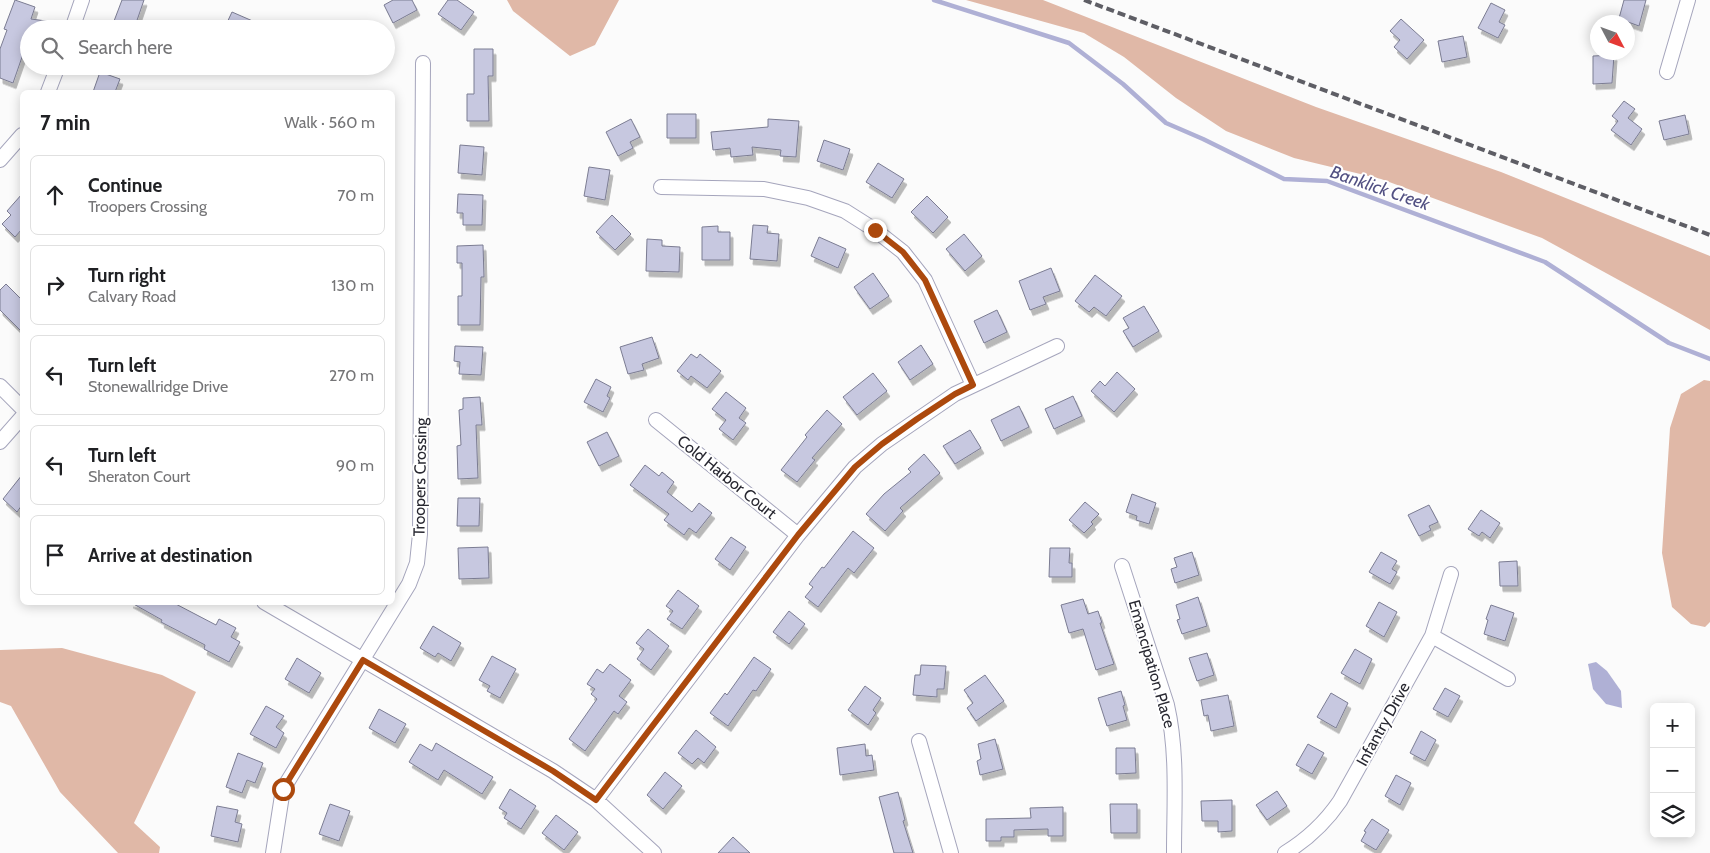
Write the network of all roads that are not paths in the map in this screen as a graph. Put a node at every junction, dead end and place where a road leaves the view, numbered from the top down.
1 (82, 0) edge
2 (1688, 0) edge
3 (75, 20) edge
4 (423, 63) dead end
5 (1667, 72) dead end
6 (55, 75) edge
7 (49, 90) edge
8 (20, 138) edge
9 (0, 160) edge
10 (661, 187) dead end
11 (1057, 346) dead end
12 (973, 385) junction
13 (0, 386) edge
14 (20, 406) edge
15 (20, 419) edge
16 (656, 420) dead end
17 (0, 442) edge
18 (798, 535) junction
19 (1122, 566) dead end
20 (1451, 574) dead end
21 (269, 605) edge
22 (1432, 636) junction
23 (363, 660) junction
24 (1508, 679) dead end
25 (919, 741) dead end
26 (596, 800) junction
27 (273, 853) edge
28 (654, 853) edge
29 (951, 853) edge
30 (1174, 853) edge
31 (1285, 853) edge

1 - 3 street
2 - 5 street
4 - 23 street, Troopers Crossing
6 - 7 street
8 - 9 street
10 - 12 street
11 - 12 street
12 - 18 street
13 - 14 street
15 - 17 street
16 - 18 street, Cold Harbor Court
18 - 26 street
19 - 30 street, Emancipation Place
20 - 22 street, Infantry Drive
21 - 23 street
22 - 24 street
22 - 31 street, Infantry Drive
23 - 26 street
23 - 27 street, Troopers Crossing
25 - 29 street
26 - 28 street

